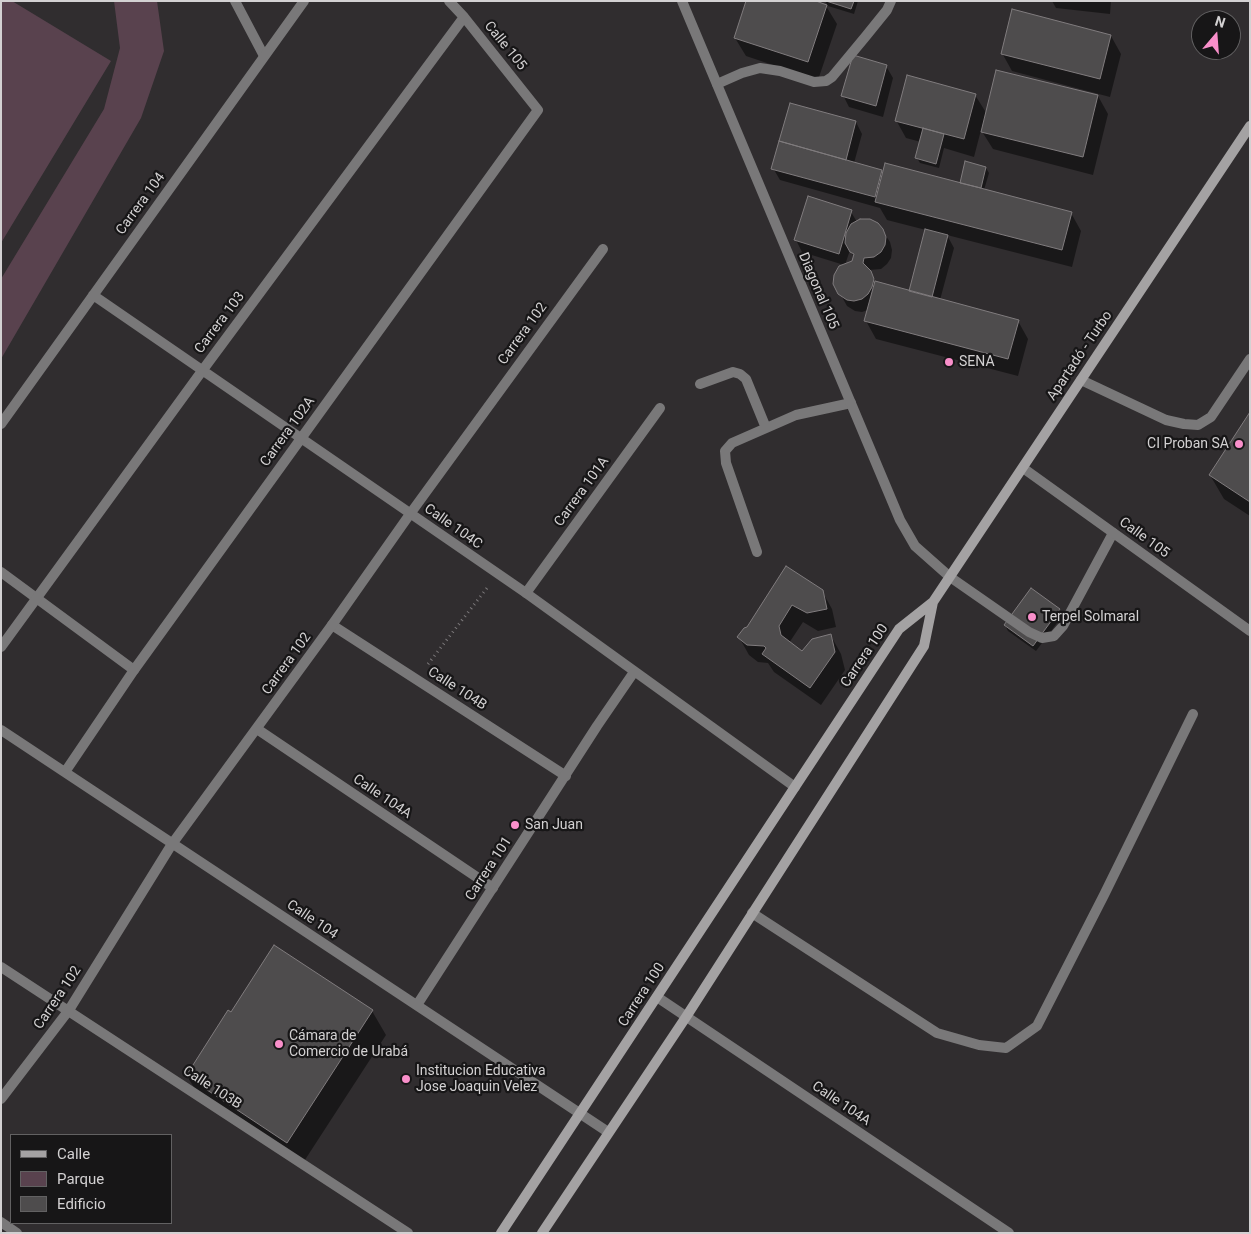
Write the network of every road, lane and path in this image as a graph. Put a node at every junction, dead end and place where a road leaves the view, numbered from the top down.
1 (235, 1) edge
2 (304, 1) edge
3 (449, 1) edge
4 (682, 1) edge
5 (890, 1) edge
6 (464, 17) junction
7 (264, 56) junction
8 (717, 84) junction
9 (538, 110) joint
10 (1250, 126) edge
11 (603, 249) dead end
12 (93, 295) junction
13 (1250, 359) edge
14 (202, 371) junction
15 (1080, 380) junction
16 (700, 384) dead end
17 (850, 403) junction
18 (660, 408) dead end
19 (1, 424) edge
20 (766, 428) junction
21 (301, 438) junction
22 (1023, 468) junction
23 (410, 514) junction
24 (1114, 533) junction
25 (757, 552) dead end
26 (1, 572) edge
27 (498, 574) junction
28 (950, 577) junction
29 (526, 593) junction
30 (37, 597) junction
31 (933, 602) junction
32 (332, 625) junction
33 (1250, 631) edge
34 (1, 647) edge
35 (134, 670) junction
36 (634, 672) junction
37 (416, 679) junction
38 (1193, 714) dead end
39 (1, 730) edge
40 (256, 730) junction
41 (64, 772) junction
42 (566, 776) junction
43 (795, 787) junction
44 (172, 844) junction
45 (493, 888) junction
46 (752, 913) junction
47 (1, 967) edge
48 (657, 997) junction
49 (417, 1006) junction
50 (68, 1010) junction
51 (686, 1017) junction
52 (1, 1099) edge
53 (580, 1114) junction
54 (608, 1132) junction
55 (1, 1222) edge
56 (17, 1233) edge
57 (408, 1233) edge
58 (501, 1233) edge
59 (542, 1233) edge
60 (1009, 1233) edge

1 - 7 street
2 - 7 street, Carrera 104
3 - 6 street, Calle 105
4 - 8 street, Diagonal 105
5 - 8 street
6 - 9 street, Calle 105
6 - 14 street, Carrera 103
7 - 12 street, Carrera 104
8 - 17 street, Diagonal 105
9 - 21 street, Carrera 102A
10 - 15 main road, Apartadó - Turbo
11 - 23 street, Carrera 102
12 - 14 street, Calle 104C
12 - 19 street, Carrera 104
13 - 15 street
14 - 21 street, Calle 104C
14 - 30 street, Carrera 103
15 - 22 main road, Apartadó - Turbo
16 - 20 street
17 - 20 street
17 - 28 street, Diagonal 105
18 - 29 street, Carrera 101A
20 - 25 street
21 - 23 street, Calle 104C
21 - 35 street, Carrera 102A
22 - 24 street, Calle 105
22 - 28 main road, Apartadó - Turbo
23 - 27 street, Calle 104C
23 - 32 street, Carrera 102
24 - 28 street, Diagonal 105
24 - 33 street, Calle 105
26 - 30 street
27 - 29 street, Calle 104C
27 - 37 path
28 - 31 main road, Apartadó - Turbo
29 - 36 street, Calle 104C
30 - 34 street, Carrera 103
30 - 35 street
31 - 43 main road, Carrera 100
31 - 46 main road
32 - 37 street, Calle 104B
32 - 40 street, Carrera 102
35 - 41 street, Carrera 102A
36 - 42 street, Carrera 101
36 - 43 street, Calle 104C
37 - 42 street, Calle 104B
38 - 46 street
39 - 41 street, Calle 104
40 - 44 street, Carrera 102
40 - 45 street, Calle 104A
41 - 44 street, Calle 104
42 - 45 street, Carrera 101
43 - 48 main road, Carrera 100
44 - 49 street, Calle 104
44 - 50 street, Carrera 102
45 - 49 street, Carrera 101
46 - 51 main road
47 - 50 street, Calle 103B
48 - 51 street, Calle 104A
48 - 53 main road, Carrera 100
49 - 53 street, Calle 104
50 - 52 street, Carrera 102
50 - 57 street, Calle 103B
51 - 54 main road
51 - 60 street, Calle 104A
53 - 54 street, Calle 104
53 - 58 main road, Carrera 100
54 - 59 main road
55 - 56 street

